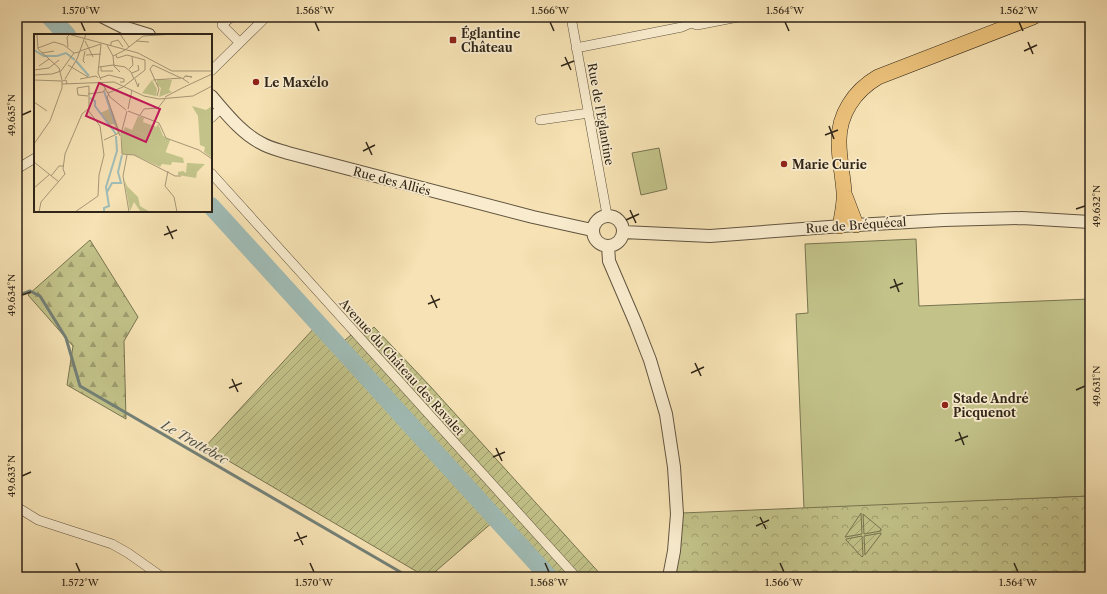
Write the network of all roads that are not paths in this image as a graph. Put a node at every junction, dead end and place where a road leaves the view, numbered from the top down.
1 (103, 17) edge
2 (231, 17) edge
3 (266, 17) edge
4 (571, 17) edge
5 (738, 17) edge
6 (1033, 17) edge
7 (689, 20) edge
8 (143, 34) edge
9 (239, 42) junction
10 (576, 48) junction
11 (212, 70) edge
12 (212, 97) edge
13 (221, 108) junction
14 (589, 113) junction
15 (212, 117) edge
16 (540, 120) dead end
17 (34, 159) edge
18 (17, 169) edge
19 (212, 174) edge
20 (844, 194) junction
21 (607, 216) junction
22 (1090, 222) edge
23 (856, 224) junction
24 (840, 226) junction
25 (592, 230) junction
26 (623, 232) junction
27 (608, 246) junction
28 (17, 507) edge
29 (162, 577) edge
30 (576, 577) edge
31 (669, 577) edge

1 - 8 street
2 - 9 street
3 - 9 street
4 - 10 street, Rue de l'Eglantine
5 - 7 street
6 - 20 highway
7 - 10 street
9 - 11 street
10 - 14 street, Rue de l'Eglantine
12 - 13 street, Rue des Alliés
13 - 15 street
13 - 25 street, Rue des Alliés
14 - 16 street
14 - 21 street, Rue de l'Eglantine
17 - 18 street
19 - 30 street, Avenue du Château des Ravalet
20 - 23 highway
20 - 24 highway
21 - 25 street
21 - 26 street
22 - 23 street, Rue de Bréquécal
23 - 24 street, Rue de Bréquécal
24 - 26 street, Rue de Bréquécal
25 - 27 street
26 - 27 street
27 - 31 street
28 - 29 street

